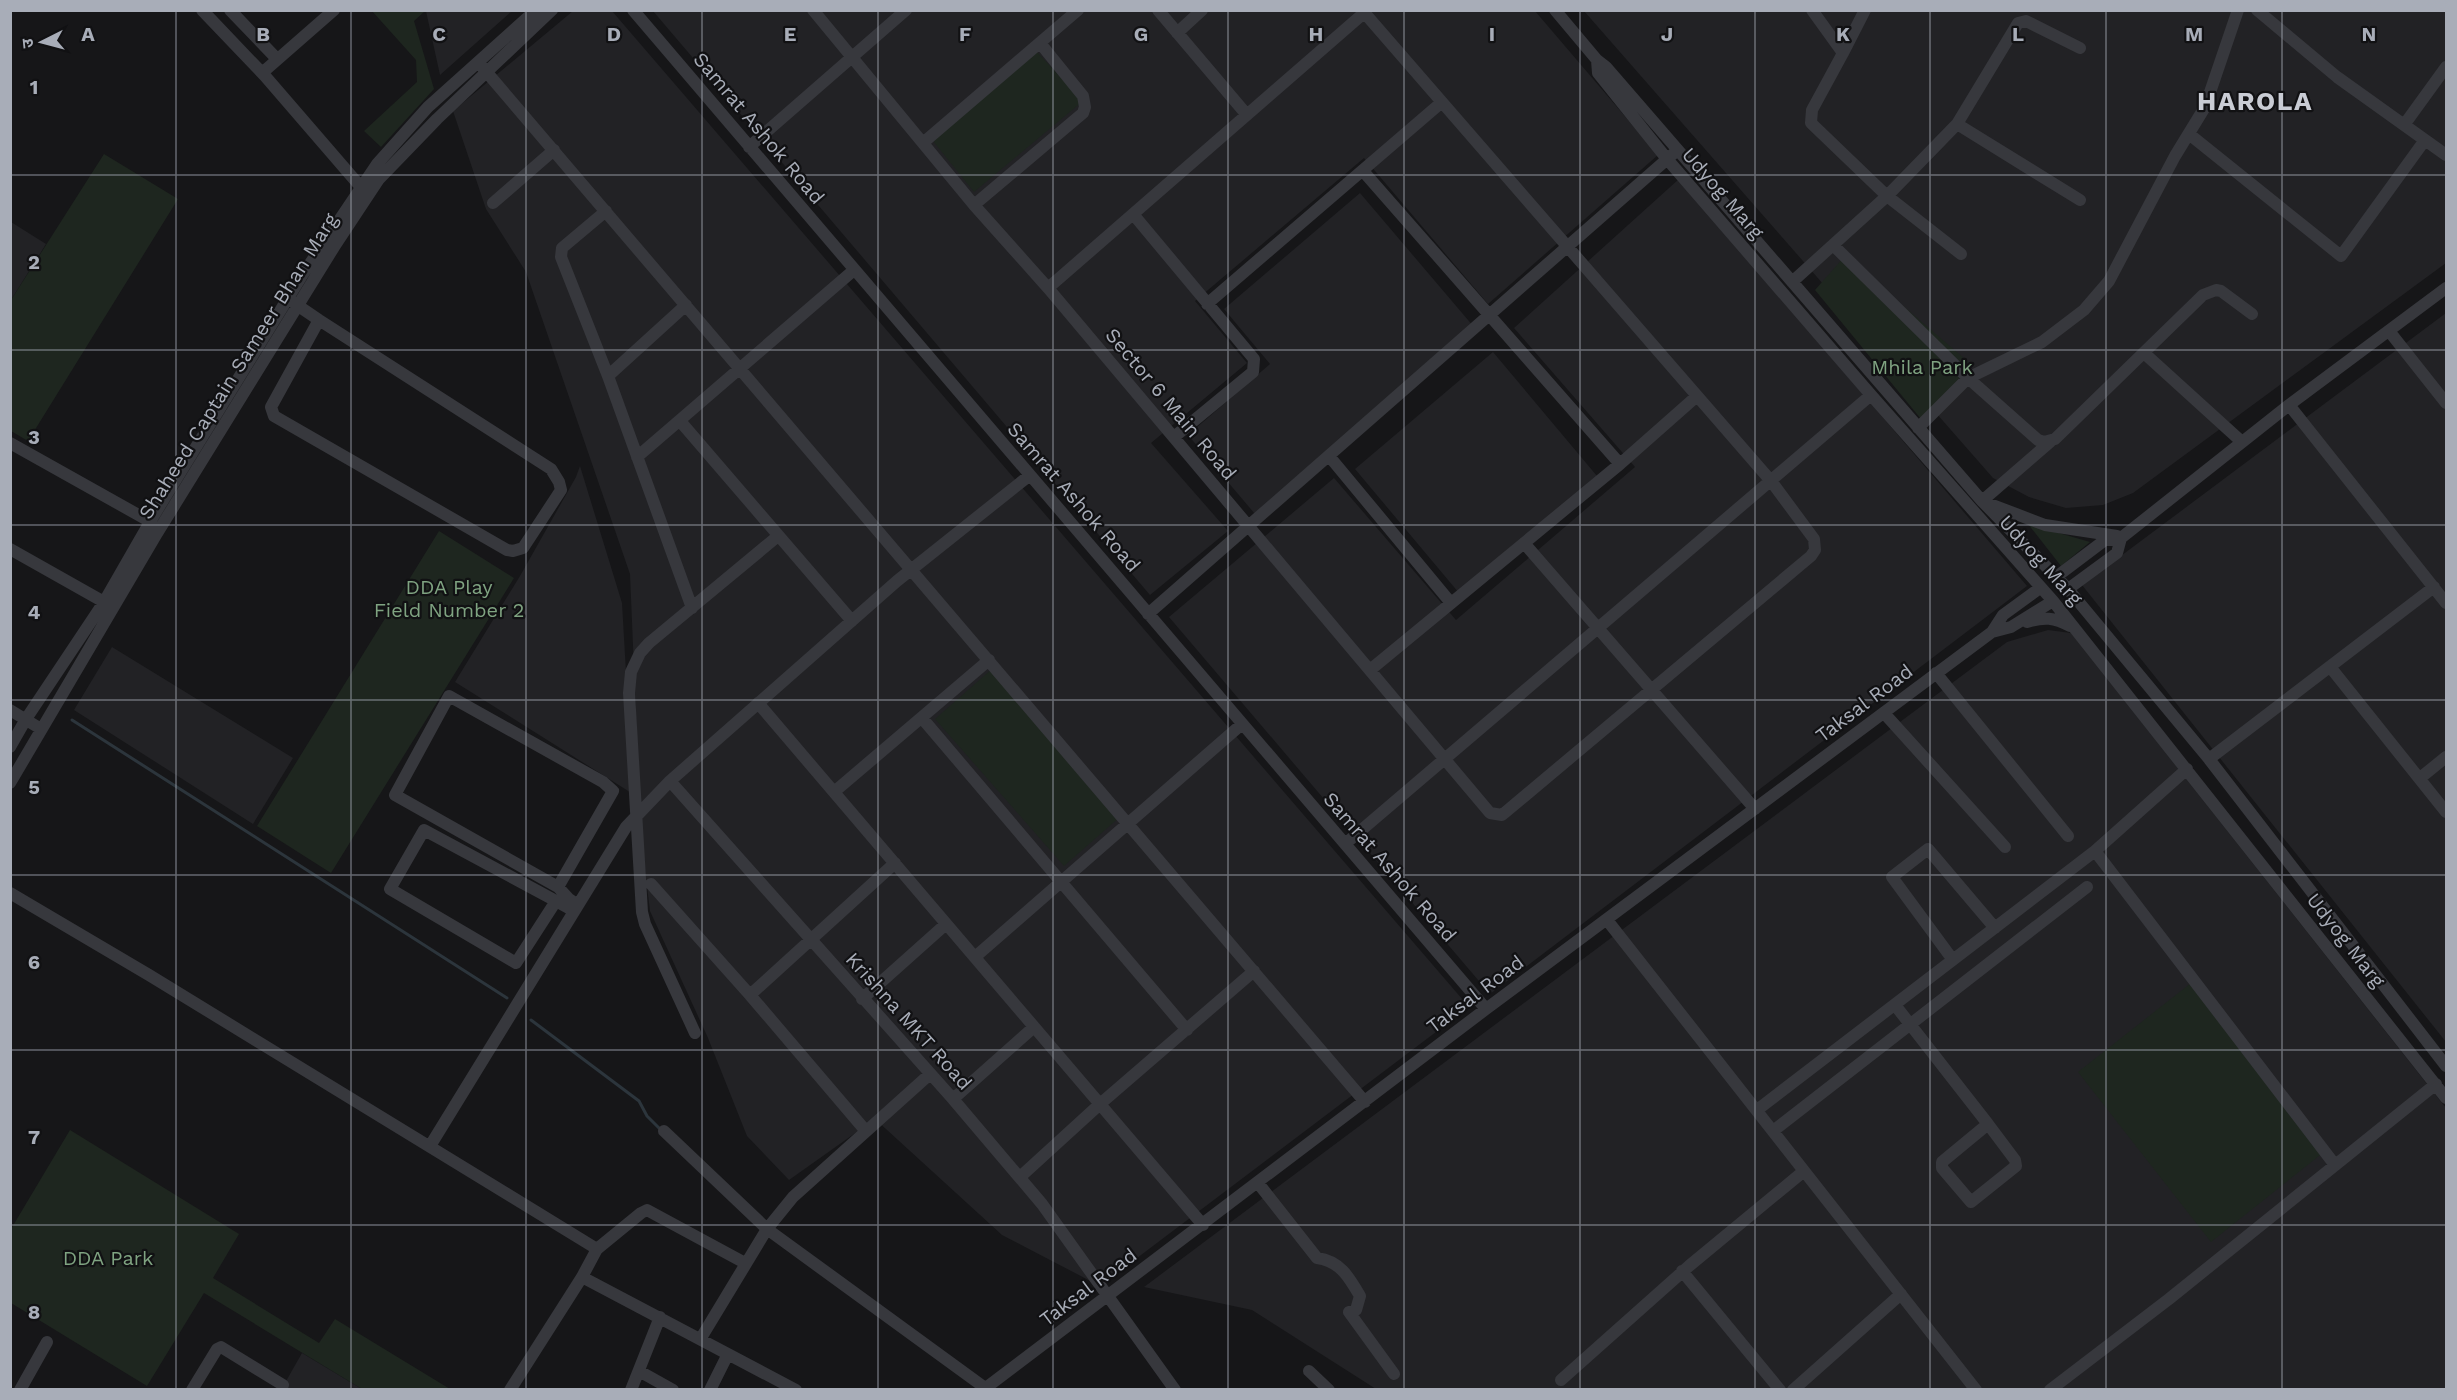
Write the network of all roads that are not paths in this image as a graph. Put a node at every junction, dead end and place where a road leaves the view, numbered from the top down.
1 (202, 10) edge
2 (536, 10) edge
3 (552, 10) edge
4 (633, 10) edge
5 (813, 10) edge
6 (906, 10) edge
7 (1078, 10) edge
8 (1158, 10) edge
9 (1202, 10) edge
10 (1555, 10) edge
11 (1812, 10) edge
12 (1865, 10) edge
13 (2238, 10) edge
14 (2257, 10) edge
15 (236, 12) edge
16 (1363, 12) edge
17 (328, 13) edge
18 (1176, 33) junction
19 (1040, 43) junction
20 (2080, 48) dead end
21 (1843, 53) junction
22 (853, 57) junction
23 (278, 59) junction
24 (1597, 60) junction
25 (482, 67) junction
26 (2446, 67) edge
27 (262, 73) junction
28 (1442, 102) junction
29 (1247, 115) junction
30 (1957, 124) junction
31 (2404, 125) junction
32 (2189, 134) junction
33 (2425, 140) junction
34 (924, 142) junction
35 (749, 147) junction
36 (554, 150) junction
37 (1678, 150) junction
38 (2446, 155) edge
39 (1667, 159) junction
40 (1363, 171) junction
41 (364, 192) junction
42 (1887, 196) junction
43 (2080, 200) dead end
44 (493, 204) dead end
45 (974, 205) junction
46 (606, 211) junction
47 (1133, 214) junction
48 (1833, 245) junction
49 (1568, 247) junction
50 (1961, 254) dead end
51 (854, 270) junction
52 (1792, 282) junction
53 (1048, 288) junction
54 (2446, 288) edge
55 (287, 299) junction
56 (1207, 304) junction
57 (686, 305) junction
58 (298, 306) junction
59 (2252, 314) dead end
60 (1490, 315) junction
61 (319, 320) junction
62 (2389, 331) junction
63 (2144, 353) junction
64 (740, 368) junction
65 (608, 376) junction
66 (1968, 378) junction
67 (1871, 395) junction
68 (1697, 396) junction
69 (2446, 403) edge
70 (2289, 405) junction
71 (680, 421) junction
72 (1918, 428) junction
73 (1174, 437) junction
74 (2050, 442) junction
75 (2242, 442) junction
76 (10, 443) edge
77 (204, 445) junction
78 (1329, 456) junction
79 (638, 457) junction
80 (1620, 464) junction
81 (1030, 475) junction
82 (1771, 481) junction
83 (1982, 501) junction
84 (151, 522) junction
85 (1249, 526) junction
86 (778, 536) junction
87 (2121, 538) junction
88 (1524, 543) junction
89 (10, 549) edge
90 (911, 570) junction
91 (2056, 577) junction
92 (2434, 587) junction
93 (2040, 588) junction
94 (2068, 589) junction
95 (2053, 601) junction
96 (104, 602) junction
97 (1451, 603) junction
98 (2446, 603) edge
99 (692, 608) junction
100 (1148, 614) junction
101 (852, 621) junction
102 (2011, 627) junction
103 (1598, 628) junction
104 (2076, 629) junction
105 (1992, 632) junction
106 (988, 660) junction
107 (2331, 668) junction
108 (1370, 670) junction
109 (1936, 673) junction
110 (1650, 689) junction
111 (758, 703) junction
112 (10, 710) edge
113 (1884, 712) junction
114 (922, 718) junction
115 (26, 719) junction
116 (1242, 724) junction
117 (41, 729) junction
118 (10, 747) edge
119 (2446, 757) edge
120 (1445, 759) junction
121 (2210, 759) junction
122 (2187, 769) junction
123 (2420, 778) junction
124 (670, 781) junction
125 (10, 783) edge
126 (834, 792) junction
127 (1755, 809) junction
128 (2446, 812) edge
129 (638, 813) junction
130 (1128, 824) junction
131 (2068, 836) dead end
132 (1345, 844) junction
133 (2005, 847) dead end
134 (2095, 851) junction
135 (895, 863) junction
136 (1062, 882) junction
137 (651, 884) dead end
138 (558, 887) junction
139 (2087, 887) dead end
140 (10, 893) edge
141 (556, 901) junction
142 (576, 908) junction
143 (1607, 920) junction
144 (946, 924) junction
145 (1995, 928) junction
146 (811, 940) junction
147 (975, 957) junction
148 (1953, 960) junction
149 (1254, 972) junction
150 (750, 995) junction
151 (862, 999) junction
152 (1895, 1005) junction
153 (1486, 1009) junction
154 (1909, 1025) junction
155 (1034, 1027) junction
156 (1187, 1030) junction
157 (695, 1033) dead end
158 (2446, 1066) edge
159 (930, 1074) junction
160 (2436, 1084) junction
161 (2446, 1098) edge
162 (953, 1099) junction
163 (1365, 1102) junction
164 (1100, 1104) junction
165 (1757, 1110) junction
166 (1988, 1124) junction
167 (865, 1130) junction
168 (664, 1131) dead end
169 (1773, 1131) junction
170 (430, 1146) junction
171 (2335, 1165) junction
172 (1804, 1171) junction
173 (1020, 1177) junction
174 (1258, 1183) junction
175 (1203, 1225) junction
176 (767, 1229) junction
177 (597, 1248) junction
178 (745, 1263) junction
179 (1682, 1271) junction
180 (582, 1276) junction
181 (1901, 1294) junction
182 (1108, 1296) junction
183 (660, 1317) junction
184 (701, 1338) junction
185 (47, 1342) dead end
186 (728, 1354) junction
187 (639, 1371) junction
188 (1309, 1371) dead end
189 (1394, 1374) dead end
190 (1561, 1380) dead end
191 (283, 1385) dead end
192 (20, 1389) edge
193 (192, 1389) edge
194 (510, 1389) edge
195 (631, 1389) edge
196 (673, 1389) edge
197 (710, 1389) edge
198 (796, 1389) edge
199 (986, 1389) edge
200 (1175, 1389) edge
201 (1329, 1389) edge
202 (1780, 1389) edge
203 (1793, 1389) edge
204 (1976, 1389) edge
205 (2050, 1389) edge

1 - 27 street
2 - 25 street, Shaheed Captain Sameer Bhan Marg
3 - 25 street, Shaheed Captain Sameer Bhan Marg
4 - 35 street, Samrat Ashok Road
5 - 22 street, Sector 6 Main Road
6 - 22 street
7 - 19 street
8 - 18 street
9 - 18 street
10 - 24 street, Udyog Marg
11 - 21 street
12 - 21 street
13 - 32 street
14 - 31 street
15 - 23 street
16 - 28 street
16 - 29 street
17 - 23 street
18 - 29 street
19 - 34 street
19 - 45 street
20 - 30 street
21 - 42 street
22 - 34 street, Sector 6 Main Road
22 - 35 street
23 - 27 street
24 - 37 street, Udyog Marg
24 - 39 street, Udyog Marg
25 - 36 street
25 - 41 street, Shaheed Captain Sameer Bhan Marg
26 - 31 street
27 - 41 street
28 - 40 street
28 - 49 street
29 - 47 street
30 - 42 street
30 - 43 street
31 - 33 street
32 - 33 street
32 - 66 street
33 - 38 street
34 - 45 street, Sector 6 Main Road
35 - 51 street, Samrat Ashok Road
36 - 44 street
36 - 46 street
37 - 39 street
37 - 52 street, Udyog Marg
39 - 49 street
39 - 67 street, Udyog Marg
40 - 56 street
40 - 60 street
41 - 55 street, Shaheed Captain Sameer Bhan Marg
41 - 58 street, Shaheed Captain Sameer Bhan Marg
42 - 48 street
42 - 50 street
45 - 53 street, Sector 6 Main Road
46 - 57 street
46 - 65 street
47 - 53 street
47 - 56 street
48 - 52 street
48 - 66 street
49 - 60 street
49 - 68 street
51 - 64 street
51 - 81 street, Samrat Ashok Road
52 - 72 street, Udyog Marg
53 - 73 street, Sector 6 Main Road
54 - 62 street
55 - 58 street
55 - 77 street, Shaheed Captain Sameer Bhan Marg
56 - 73 street
57 - 64 street
57 - 65 street
58 - 61 street
58 - 77 street, Shaheed Captain Sameer Bhan Marg
59 - 63 street
60 - 78 street
60 - 80 street
61 - 61 street
62 - 69 street
62 - 70 street
63 - 74 street
63 - 75 street
64 - 71 street
64 - 90 street
65 - 79 street
66 - 72 street
66 - 74 street
67 - 82 street
67 - 93 street, Udyog Marg
68 - 80 street
68 - 82 street
70 - 75 street
70 - 92 street
71 - 79 street
71 - 86 street
72 - 83 street, Udyog Marg
73 - 85 street, Sector 6 Main Road
74 - 83 street
75 - 87 street
76 - 84 street
77 - 84 street, Shaheed Captain Sameer Bhan Marg
77 - 117 street, Shaheed Captain Sameer Bhan Marg
78 - 85 street
78 - 97 street
79 - 99 street
80 - 88 street
81 - 90 street
81 - 100 street, Samrat Ashok Road
82 - 103 street
82 - 110 street
83 - 87 street
83 - 91 street, Udyog Marg
84 - 96 street, Shaheed Captain Sameer Bhan Marg
85 - 100 street
85 - 108 street, Sector 6 Main Road
86 - 99 street
86 - 101 street
87 - 91 street
87 - 94 street
88 - 97 street
88 - 103 street
89 - 96 street
90 - 101 street
90 - 106 street
91 - 94 street, Udyog Marg
92 - 98 street
92 - 107 street
93 - 95 street, Udyog Marg
93 - 105 street, Taksal Road
94 - 121 street, Udyog Marg
95 - 102 street, Taksal Road
95 - 104 street, Udyog Marg
96 - 115 street, Shaheed Captain Sameer Bhan Marg
97 - 108 street
99 - 129 street
100 - 116 street, Samrat Ashok Road
101 - 111 street
102 - 104 street
102 - 105 street, Taksal Road
103 - 110 street
103 - 120 street
104 - 122 street, Udyog Marg
105 - 109 street, Taksal Road
106 - 114 street
106 - 130 street
107 - 121 street
107 - 123 street
108 - 120 street, Sector 6 Main Road
109 - 113 street, Taksal Road
109 - 131 street
110 - 120 street, Sector 6 Main Road
110 - 127 street
111 - 124 street
111 - 126 street
112 - 115 street
113 - 127 street, Taksal Road
113 - 133 street
114 - 126 street
114 - 136 street
115 - 117 street
115 - 118 street, Shaheed Captain Sameer Bhan Marg
116 - 130 street
116 - 132 street, Samrat Ashok Road
117 - 125 street, Shaheed Captain Sameer Bhan Marg
119 - 123 street
120 - 132 street
121 - 158 street, Udyog Marg
122 - 134 street
122 - 160 street, Udyog Marg
123 - 128 street
124 - 129 street
124 - 146 street, Krishna MKT Road
126 - 135 street
127 - 143 street, Taksal Road
129 - 142 street
129 - 157 street
130 - 136 street
130 - 149 street
132 - 153 street, Samrat Ashok Road
134 - 145 street
134 - 171 street
135 - 144 street
135 - 146 street
136 - 147 street
136 - 156 street
137 - 150 street
138 - 138 street
138 - 142 street
139 - 154 street
140 - 170 street
141 - 141 street
141 - 142 street
142 - 170 street
143 - 153 street, Taksal Road
143 - 165 street
144 - 147 street
144 - 151 street
145 - 148 street
145 - 148 street
146 - 150 street
146 - 151 street, Krishna MKT Road
147 - 155 street
148 - 152 street
149 - 156 street
149 - 163 street
150 - 167 street
151 - 159 street, Krishna MKT Road
152 - 154 street
152 - 165 street
153 - 163 street, Taksal Road
154 - 166 street
154 - 169 street
155 - 162 street
155 - 164 street
156 - 164 street
159 - 162 street, Krishna MKT Road
159 - 167 street
160 - 161 street, Udyog Marg
160 - 171 street
162 - 173 street, Krishna MKT Road
163 - 174 street, Taksal Road
164 - 173 street
164 - 175 street
165 - 169 street
166 - 166 street
167 - 176 street
168 - 176 street
169 - 172 street
170 - 177 street
171 - 205 street
172 - 179 street
172 - 181 street
173 - 182 street, Krishna MKT Road
174 - 175 street, Taksal Road
174 - 189 street
175 - 182 street, Taksal Road
176 - 178 street
176 - 199 street
177 - 178 street
177 - 180 street
178 - 184 street
179 - 190 street
179 - 202 street
180 - 183 street
180 - 194 street
181 - 203 street
181 - 204 street
182 - 199 street, Taksal Road
182 - 200 street, Krishna MKT Road
183 - 184 street
183 - 187 street
184 - 186 street
185 - 192 street
186 - 197 street
186 - 198 street
187 - 195 street
187 - 196 street
188 - 201 street
191 - 193 street

